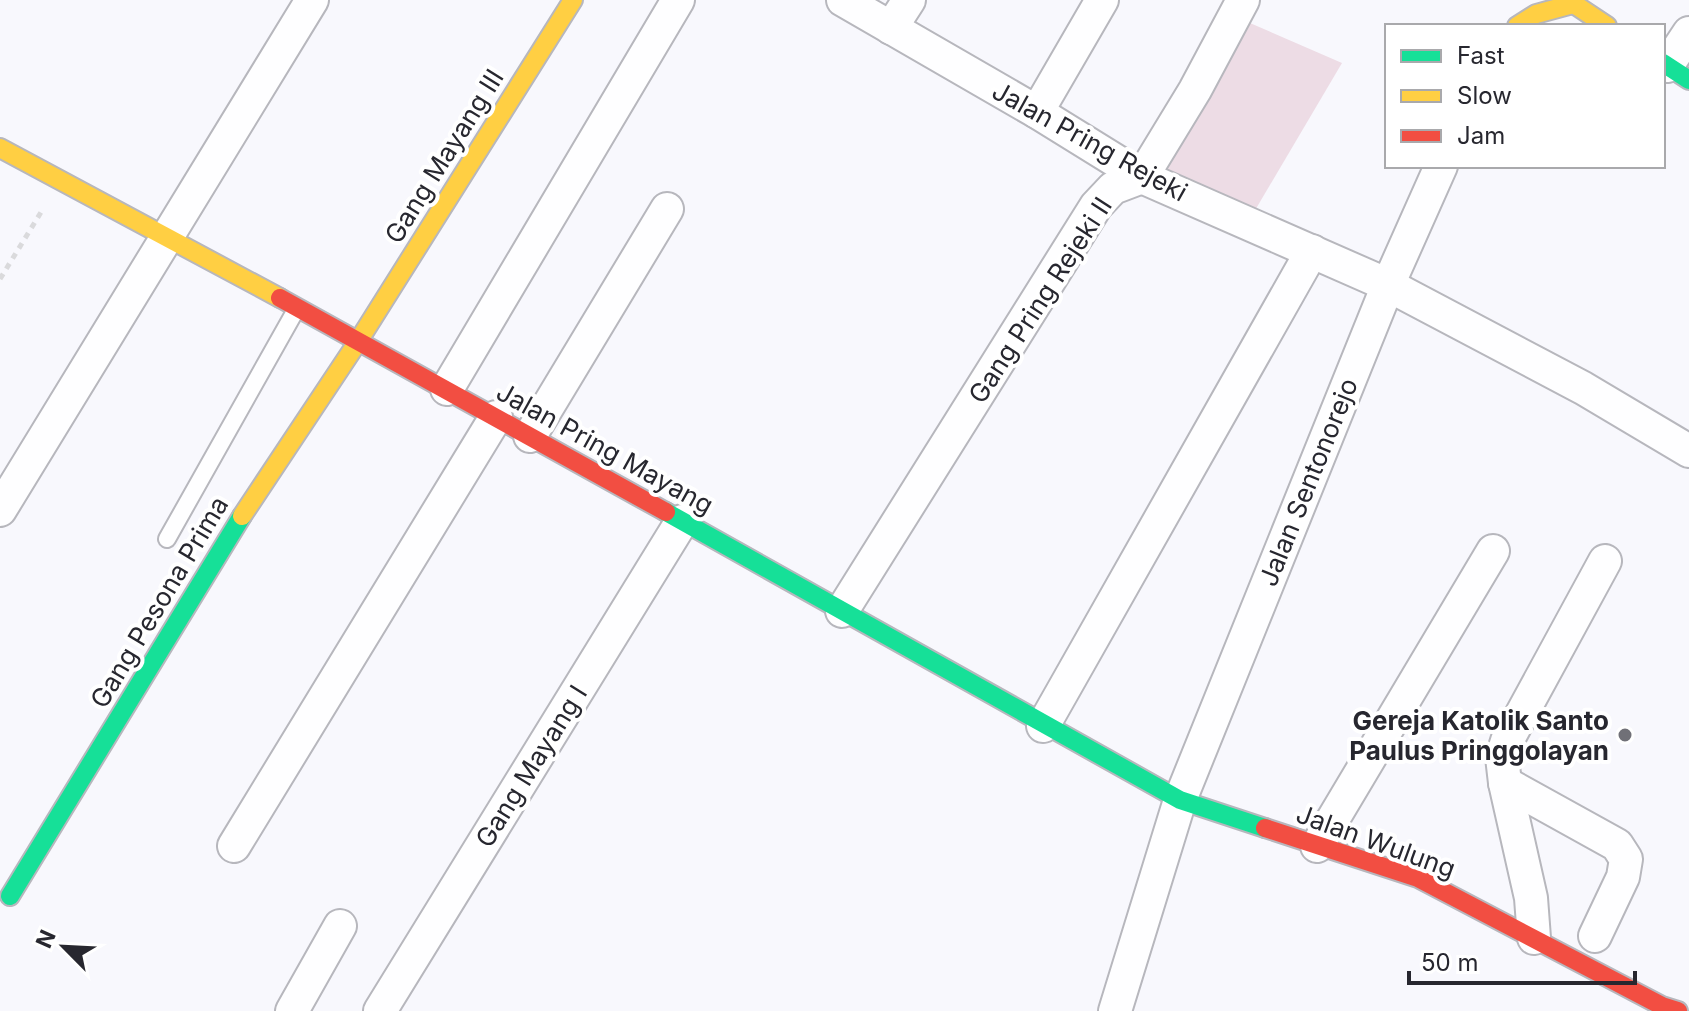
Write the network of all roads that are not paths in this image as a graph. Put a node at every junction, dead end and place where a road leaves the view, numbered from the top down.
1 (312, 0) edge
2 (573, 0) edge
3 (678, 0) edge
4 (843, 0) edge
5 (909, 0) edge
6 (1102, 0) edge
7 (1243, 0) edge
8 (1511, 0) edge
9 (1571, 2) edge
10 (1503, 24) edge
11 (1520, 24) edge
12 (1604, 24) edge
13 (891, 28) junction
14 (1689, 33) edge
15 (1673, 70) edge
16 (1037, 112) junction
17 (0, 148) edge
18 (1440, 168) edge
19 (1142, 177) junction
20 (667, 209) dead end
21 (167, 236) junction
22 (1312, 251) junction
23 (1388, 285) junction
24 (298, 307) junction
25 (359, 340) junction
26 (447, 389) junction
27 (496, 417) junction
28 (530, 436) junction
29 (1689, 451) edge
30 (0, 510) edge
31 (682, 521) junction
32 (167, 539) dead end
33 (1493, 551) dead end
34 (1605, 561) dead end
35 (842, 611) junction
36 (1043, 726) junction
37 (1505, 783) junction
38 (1180, 800) junction
39 (234, 846) dead end
40 (1317, 846) junction
41 (10, 896) dead end
42 (340, 926) dead end
43 (1534, 938) junction
44 (1586, 952) junction
45 (292, 1011) edge
46 (380, 1011) edge
47 (1115, 1011) edge
48 (1678, 1011) edge

1 - 21 street
2 - 25 street, Gang Mayang III
3 - 26 street
4 - 13 street, Jalan Pring Rejeki
5 - 13 street
6 - 16 street
7 - 19 street
8 - 10 street
9 - 11 street
9 - 12 street
13 - 16 street, Jalan Pring Rejeki
14 - 15 street
16 - 19 street, Jalan Pring Rejeki
17 - 21 street, Jalan Pring Mayang
18 - 23 street, Jalan Sentonorejo
19 - 22 street, Jalan Pring Rejeki
19 - 35 street, Gang Pring Rejeki II
20 - 28 street
21 - 24 street, Jalan Pring Mayang
21 - 30 street
22 - 23 street, Jalan Pring Rejeki
22 - 36 street
23 - 29 street, Jalan Pring Rejeki
23 - 38 street, Jalan Sentonorejo
24 - 25 street, Jalan Pring Mayang
24 - 32 lane
25 - 26 street, Jalan Pring Mayang
25 - 41 street, Gang Pesona Prima
26 - 27 street, Jalan Pring Mayang
27 - 28 street, Jalan Pring Mayang
27 - 39 street
28 - 31 street, Jalan Pring Mayang
31 - 35 street, Jalan Pring Mayang
31 - 46 street, Gang Mayang I
33 - 40 street
34 - 37 street
35 - 36 street, Jalan Pring Mayang
36 - 38 street, Jalan Pring Mayang
37 - 43 street
37 - 44 street
38 - 40 street, Jalan Wulung
38 - 47 street, Jalan Sentonorejo
40 - 43 street, Jalan Wulung
42 - 45 street
43 - 44 street, Jalan Wulung
44 - 48 street, Jalan Wulung

